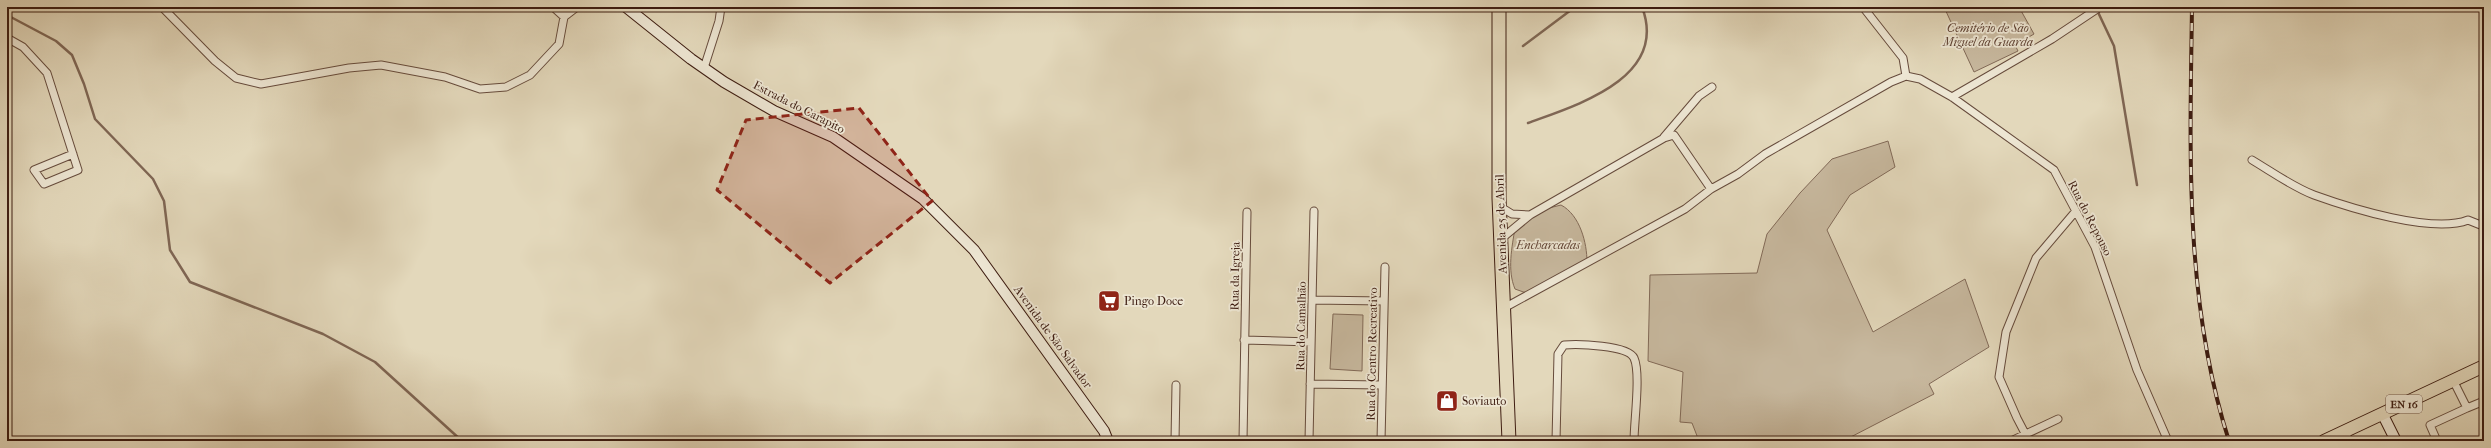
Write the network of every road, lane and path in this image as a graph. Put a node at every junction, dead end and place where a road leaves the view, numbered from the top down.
1 (162, 7) edge
2 (553, 7) edge
3 (577, 7) edge
4 (626, 7) edge
5 (721, 7) edge
6 (1499, 7) edge
7 (1863, 7) edge
8 (2100, 7) edge
9 (564, 17) junction
10 (7, 38) edge
11 (704, 68) junction
12 (1906, 76) junction
13 (1712, 87) dead end
14 (1952, 97) junction
15 (1664, 138) junction
16 (73, 154) junction
17 (2252, 160) dead end
18 (2484, 188) edge
19 (1712, 189) junction
20 (1499, 206) junction
21 (1314, 211) dead end
22 (1247, 212) dead end
23 (2076, 212) junction
24 (1530, 215) junction
25 (2483, 226) junction
26 (2484, 235) edge
27 (1500, 239) junction
28 (974, 250) joint
29 (1385, 267) dead end
30 (1312, 300) junction
31 (1384, 301) junction
32 (1504, 308) junction
33 (1244, 340) junction
34 (1311, 342) junction
35 (2484, 366) edge
36 (2453, 380) junction
37 (1310, 384) junction
38 (1176, 385) dead end
39 (1382, 385) junction
40 (2484, 401) edge
41 (2467, 408) junction
42 (2383, 414) junction
43 (2058, 419) dead end
44 (2025, 434) junction
45 (2347, 436) edge
46 (1108, 441) edge
47 (1175, 441) edge
48 (1243, 441) edge
49 (1309, 441) edge
50 (1381, 441) edge
51 (1509, 441) edge
52 (1556, 441) edge
53 (1634, 441) edge
54 (2010, 441) edge
55 (2030, 441) edge
56 (2168, 441) edge
57 (2324, 441) edge
58 (2396, 441) edge
59 (2437, 441) edge

1 - 9 street
2 - 9 street
3 - 9 street
4 - 11 street, Estrada do Carapito
5 - 11 street
6 - 20 highway, Avenida 25 de Abril
7 - 12 street
8 - 14 street
10 - 16 street
11 - 28 street, Estrada do Carapito
12 - 14 street, Rua do Repouso
12 - 19 street
13 - 15 street
14 - 23 street, Rua do Repouso
15 - 19 street
15 - 24 street
16 - 16 street
17 - 25 street
18 - 25 street
19 - 32 street
20 - 24 street
20 - 27 highway, Avenida 25 de Abril
21 - 30 street, Rua do Camalhão
22 - 33 street, Rua da Igreja
23 - 44 street
23 - 56 street, Rua do Repouso
24 - 27 street
25 - 26 street
27 - 32 highway, Avenida 25 de Abril
28 - 46 street, Avenida de São Salvador
29 - 31 street, Rua do Centro Recreativo
30 - 31 street
30 - 34 street, Rua do Camalhão
31 - 39 street, Rua do Centro Recreativo
32 - 51 highway, Avenida 25 de Abril
33 - 34 street
33 - 48 street, Rua da Igreja
34 - 37 street, Rua do Camalhão
35 - 36 main road, EN 16
36 - 41 street
36 - 42 main road, EN 16
37 - 39 street
37 - 49 street, Rua do Camalhão
38 - 47 street
39 - 50 street, Rua do Centro Recreativo
40 - 41 street
41 - 59 street
42 - 45 main road, EN 16
42 - 58 street
43 - 44 street
44 - 54 street
44 - 55 street
45 - 57 main road, EN 16
52 - 53 street

